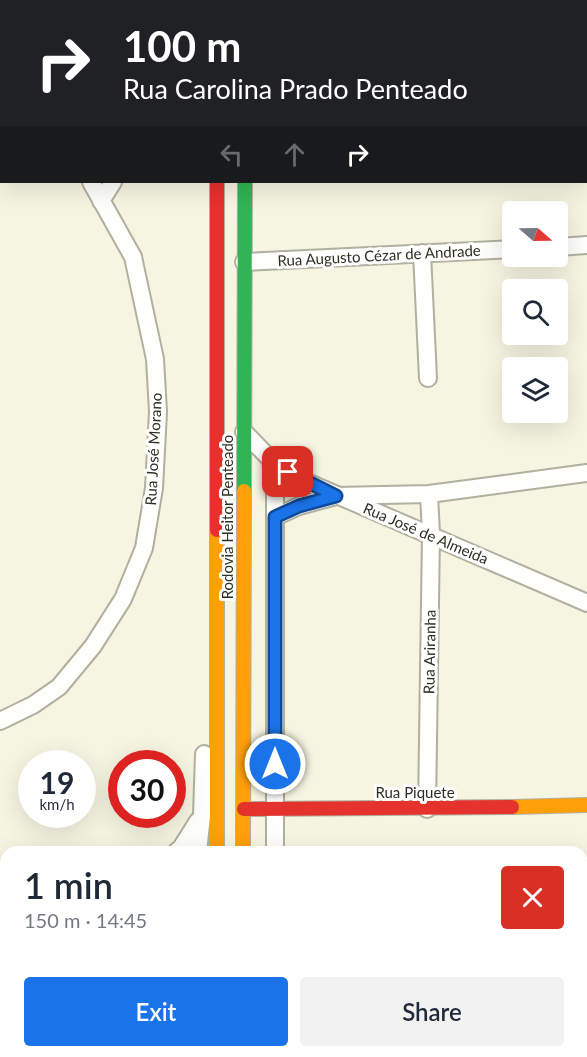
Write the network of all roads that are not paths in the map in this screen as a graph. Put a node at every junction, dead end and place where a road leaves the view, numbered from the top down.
1 (92, 183) edge
2 (112, 183) edge
3 (217, 183) edge
4 (245, 183) edge
5 (101, 201) junction
6 (587, 245) edge
7 (568, 246) edge
8 (502, 249) edge
9 (422, 253) junction
10 (244, 262) junction
11 (428, 378) dead end
12 (244, 431) junction
13 (275, 464) junction
14 (587, 473) edge
15 (429, 494) junction
16 (336, 496) junction
17 (275, 517) junction
18 (430, 534) junction
19 (587, 603) edge
20 (217, 667) junction
21 (0, 721) edge
22 (587, 805) edge
23 (275, 808) junction
24 (244, 809) junction
25 (427, 809) junction
26 (202, 815) junction
27 (181, 846) edge
28 (199, 846) edge
29 (217, 846) edge
30 (243, 846) edge
31 (274, 846) edge

1 - 5 street, Rua José Morano
2 - 5 street
3 - 20 main road, Rodovia Heitor Penteado
4 - 10 main road, Rodovia Heitor Penteado
5 - 21 street, Rua José Morano
6 - 7 street
8 - 9 street, Rua Augusto Cézar de Andrade
9 - 10 street, Rua Augusto Cézar de Andrade
9 - 11 street
10 - 12 main road, Rodovia Heitor Penteado
12 - 13 street, Rua José de Almeida
12 - 24 main road, Rodovia Heitor Penteado
13 - 16 street, Rua José de Almeida
13 - 17 street
14 - 15 street
15 - 16 street
15 - 18 street, Rua Ariranha
16 - 17 street
16 - 18 street, Rua José de Almeida
17 - 23 street
18 - 19 street, Rua José de Almeida
18 - 25 street, Rua Ariranha
20 - 26 street
20 - 29 main road, Rodovia Heitor Penteado
22 - 25 main road, Rua Piquete
23 - 24 main road, Rua Piquete
23 - 25 main road, Rua Piquete
23 - 31 street
24 - 30 main road, Rodovia Heitor Penteado
26 - 27 street
26 - 28 street

